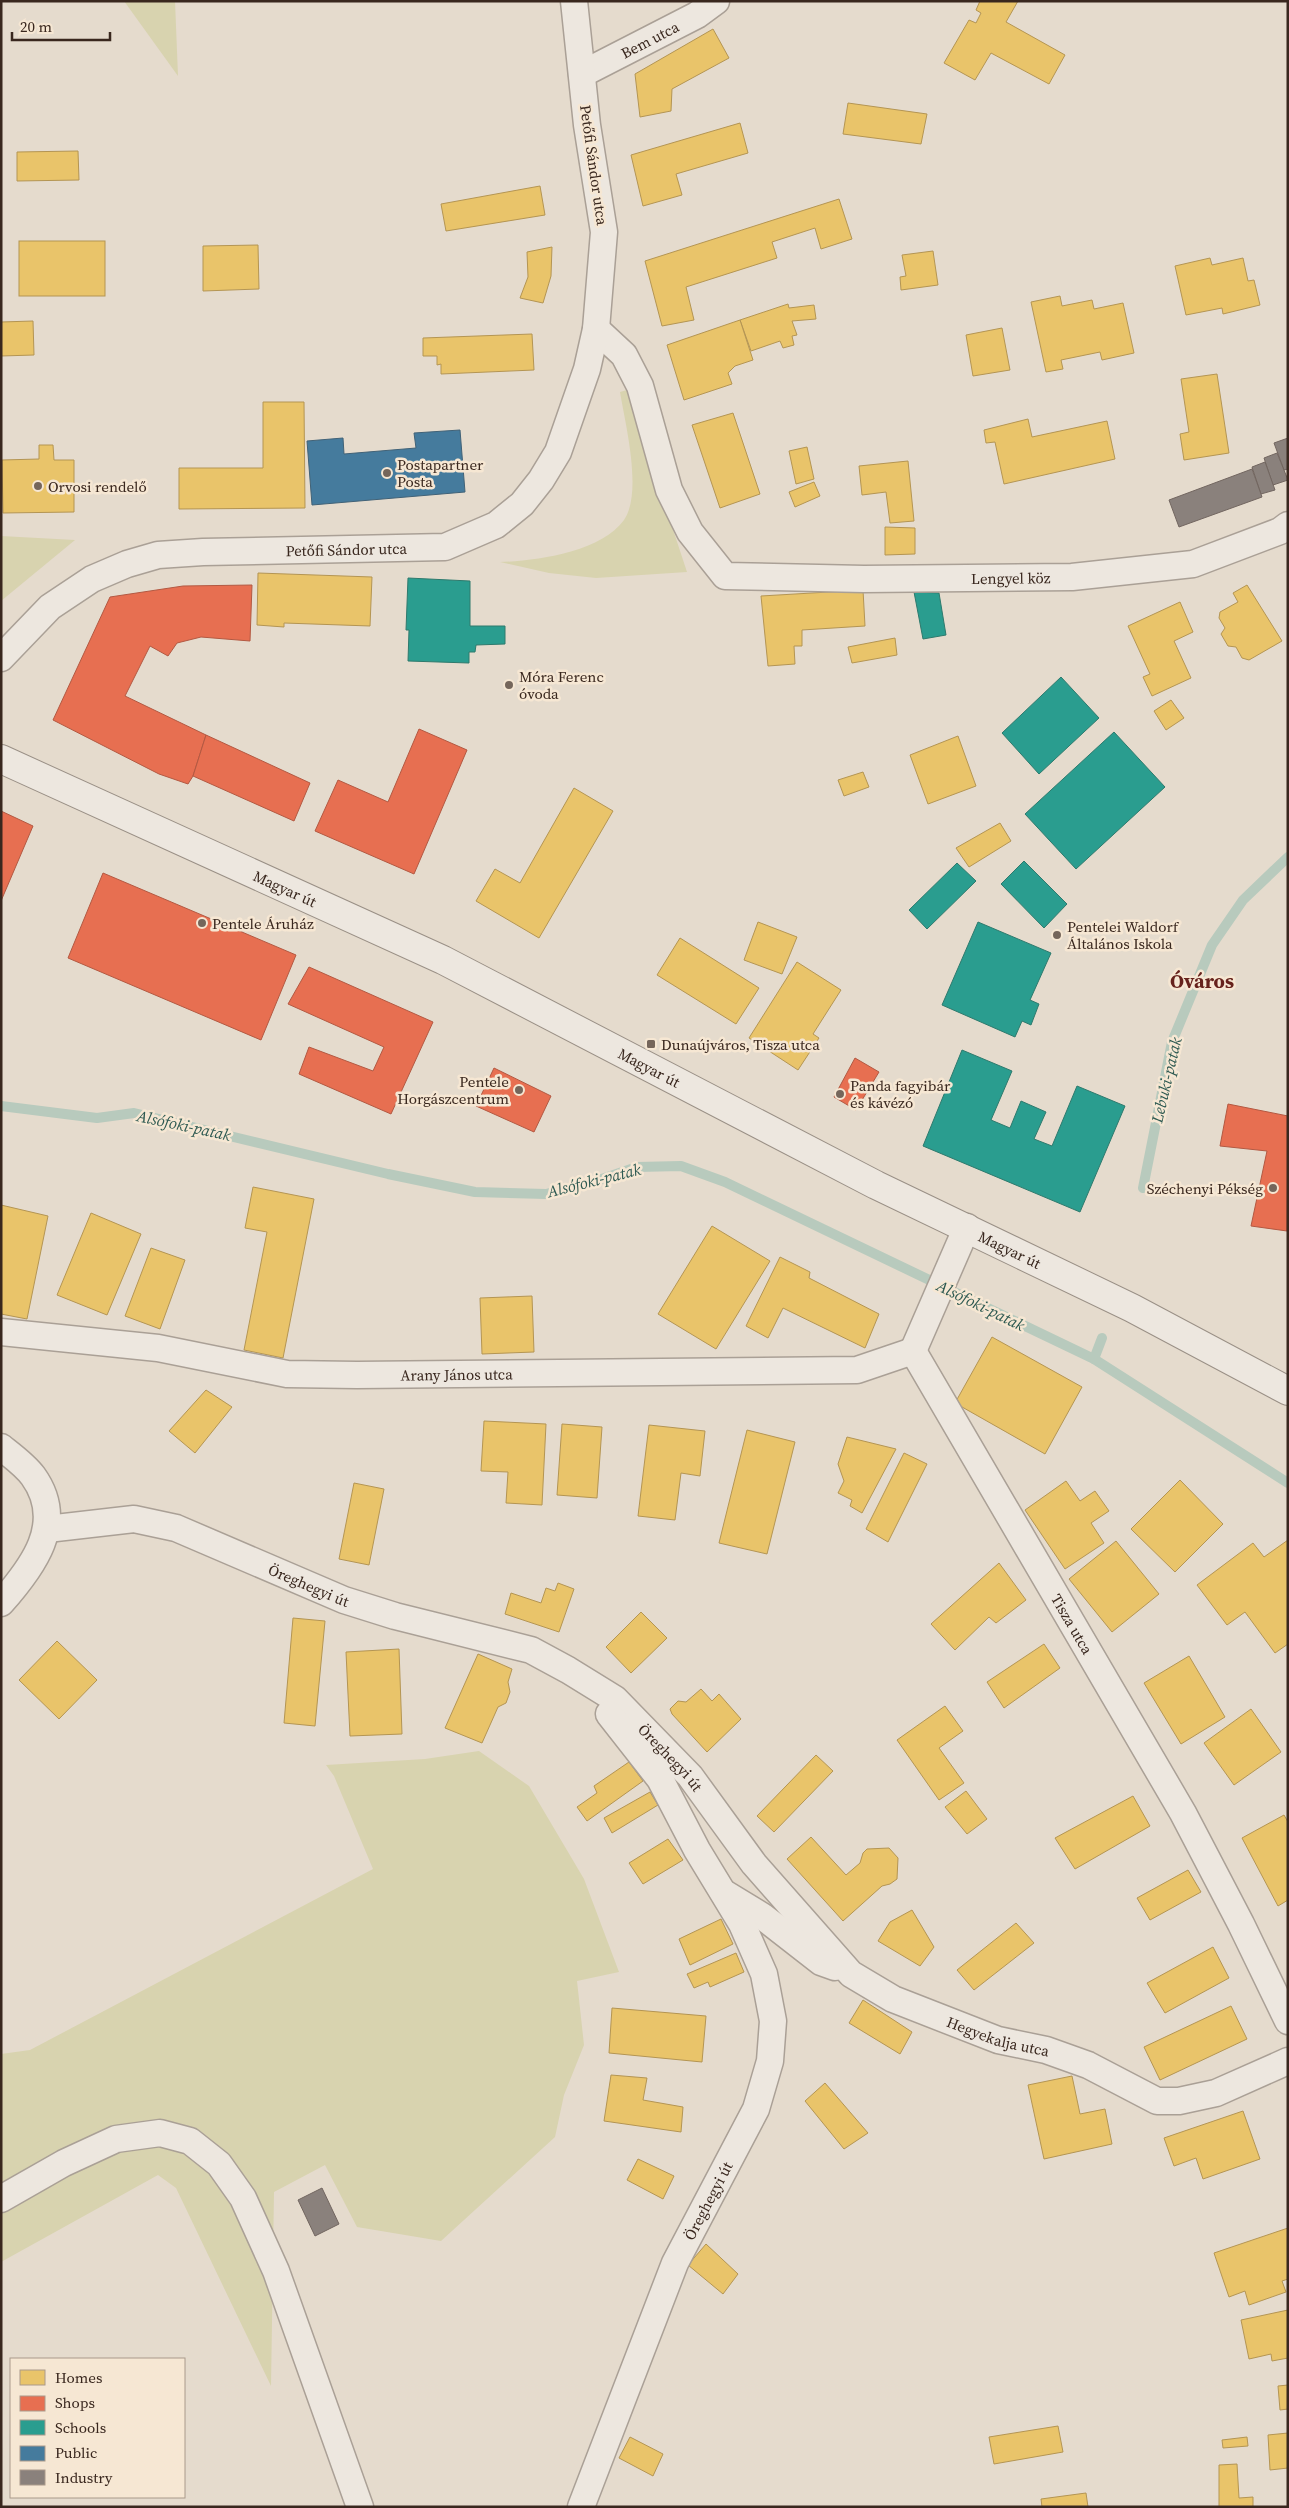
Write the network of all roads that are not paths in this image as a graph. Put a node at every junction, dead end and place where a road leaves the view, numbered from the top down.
1 (574, 1) edge
2 (716, 1) edge
3 (582, 74) junction
4 (596, 329) junction
5 (1288, 525) edge
6 (1, 658) edge
7 (1, 759) edge
8 (967, 1227) junction
9 (1, 1332) edge
10 (913, 1351) junction
11 (1288, 1391) edge
12 (1, 1447) edge
13 (47, 1529) junction
14 (1, 1603) edge
15 (568, 1670) junction
16 (754, 1864) joint
17 (723, 1892) junction
18 (851, 1974) junction
19 (1288, 2021) edge
20 (1287, 2064) edge
21 (1, 2199) edge
22 (360, 2507) edge
23 (582, 2507) edge

1 - 3 street, Petőfi Sándor utca
2 - 3 street, Bem utca
3 - 4 street, Petőfi Sándor utca
4 - 5 street, Lengyel köz
4 - 6 street, Petőfi Sándor utca
7 - 8 street, Magyar út
8 - 10 street
8 - 11 street, Magyar út
9 - 10 street, Arany János utca
10 - 19 street, Tisza utca
12 - 13 street
13 - 14 street
13 - 15 street, Öreghegyi út
15 - 16 street, Öreghegyi út
15 - 17 street, Öreghegyi út
16 - 18 street, Hegyekalja utca
17 - 18 street, Öreghegyi út
17 - 23 street, Öreghegyi út
18 - 20 street, Hegyekalja utca
21 - 22 street

